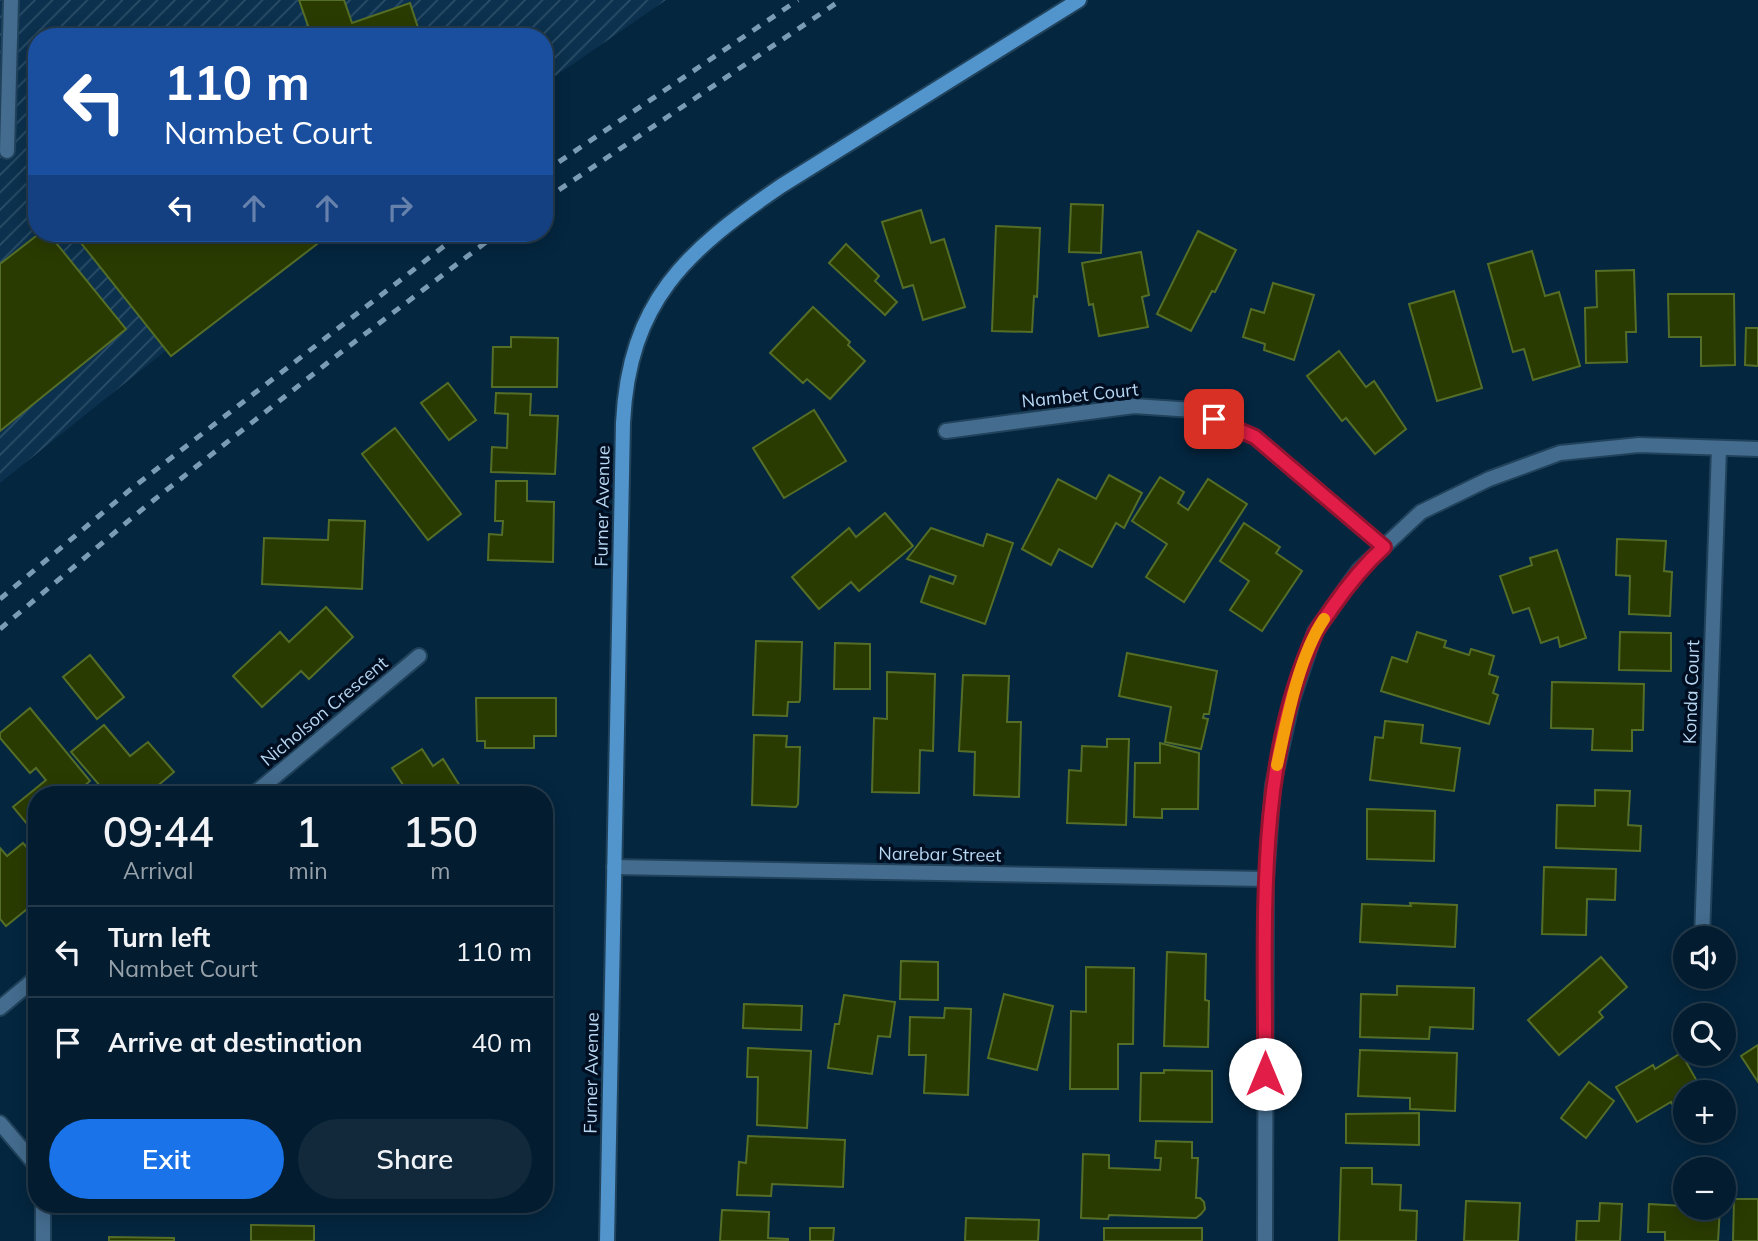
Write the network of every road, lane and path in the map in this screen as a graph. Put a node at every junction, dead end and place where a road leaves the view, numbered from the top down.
1 (11, 0) edge
2 (1079, 0) edge
3 (7, 150) dead end
4 (946, 431) dead end
5 (1719, 448) junction
6 (1758, 449) edge
7 (1384, 547) junction
8 (419, 656) dead end
9 (264, 786) edge
10 (614, 867) junction
11 (1266, 879) junction
12 (1702, 926) edge
13 (28, 985) edge
14 (0, 1008) edge
15 (0, 1123) edge
16 (28, 1156) edge
17 (43, 1213) edge
18 (43, 1241) edge
19 (607, 1241) edge
20 (1265, 1241) edge

1 - 3 street
2 - 10 street, Furner Avenue
4 - 7 street, Nambet Court
5 - 6 street
5 - 7 street
5 - 12 street, Konda Court
7 - 11 street
8 - 9 street, Nicholson Crescent
10 - 11 street, Narebar Street
10 - 19 street, Furner Avenue
11 - 20 street
13 - 14 street
15 - 16 street
17 - 18 street

